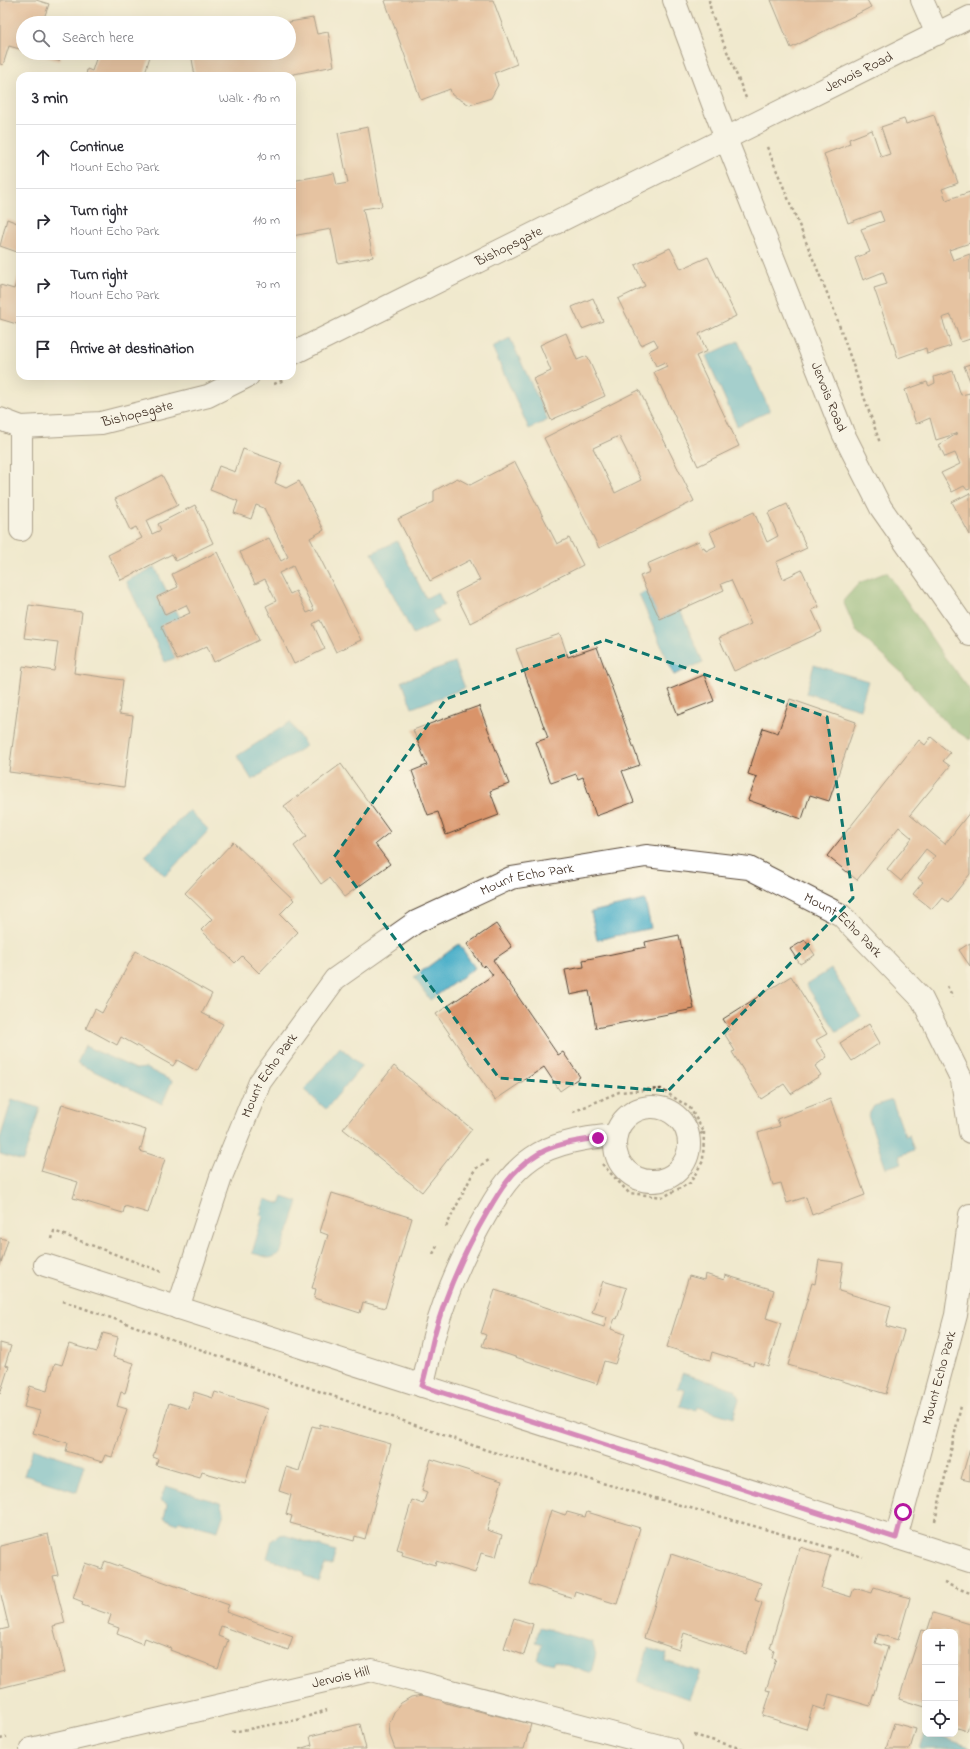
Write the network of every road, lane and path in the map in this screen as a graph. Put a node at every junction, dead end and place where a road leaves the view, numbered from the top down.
1 (674, 0) edge
2 (709, 0) edge
3 (922, 0) edge
4 (968, 21) edge
5 (937, 34) junction
6 (757, 123) junction
7 (726, 139) junction
8 (296, 352) edge
9 (240, 380) edge
10 (0, 420) edge
11 (21, 427) junction
12 (882, 447) dead end
13 (21, 530) dead end
14 (970, 635) edge
15 (944, 984) dead end
16 (956, 1003) dead end
17 (704, 1132) dead end
18 (970, 1132) edge
19 (616, 1135) dead end
20 (601, 1162) dead end
21 (970, 1215) edge
22 (45, 1265) dead end
23 (61, 1300) dead end
24 (178, 1308) junction
25 (422, 1386) junction
26 (963, 1400) dead end
27 (935, 1521) dead end
28 (896, 1538) junction
29 (869, 1559) dead end
30 (970, 1561) edge
31 (942, 1582) dead end
32 (970, 1592) edge
33 (334, 1708) dead end
34 (229, 1733) dead end
35 (31, 1749) edge
36 (671, 1749) edge

1 - 7 street, Jervois Road
2 - 6 path
3 - 5 street
4 - 5 street, Jervois Road
5 - 6 street, Jervois Road
6 - 7 street, Jervois Road
6 - 12 path
7 - 8 street, Bishopsgate
7 - 14 street, Jervois Road
9 - 11 street, Bishopsgate
10 - 11 street, Bishopsgate
11 - 13 street
15 - 16 path
17 - 20 path
18 - 24 street, Mount Echo Park
19 - 25 street
21 - 28 street, Mount Echo Park
22 - 24 street
23 - 29 path
24 - 25 street
25 - 28 street
26 - 27 path
28 - 30 street
31 - 32 path
33 - 34 path
35 - 36 street, Jervois Hill

